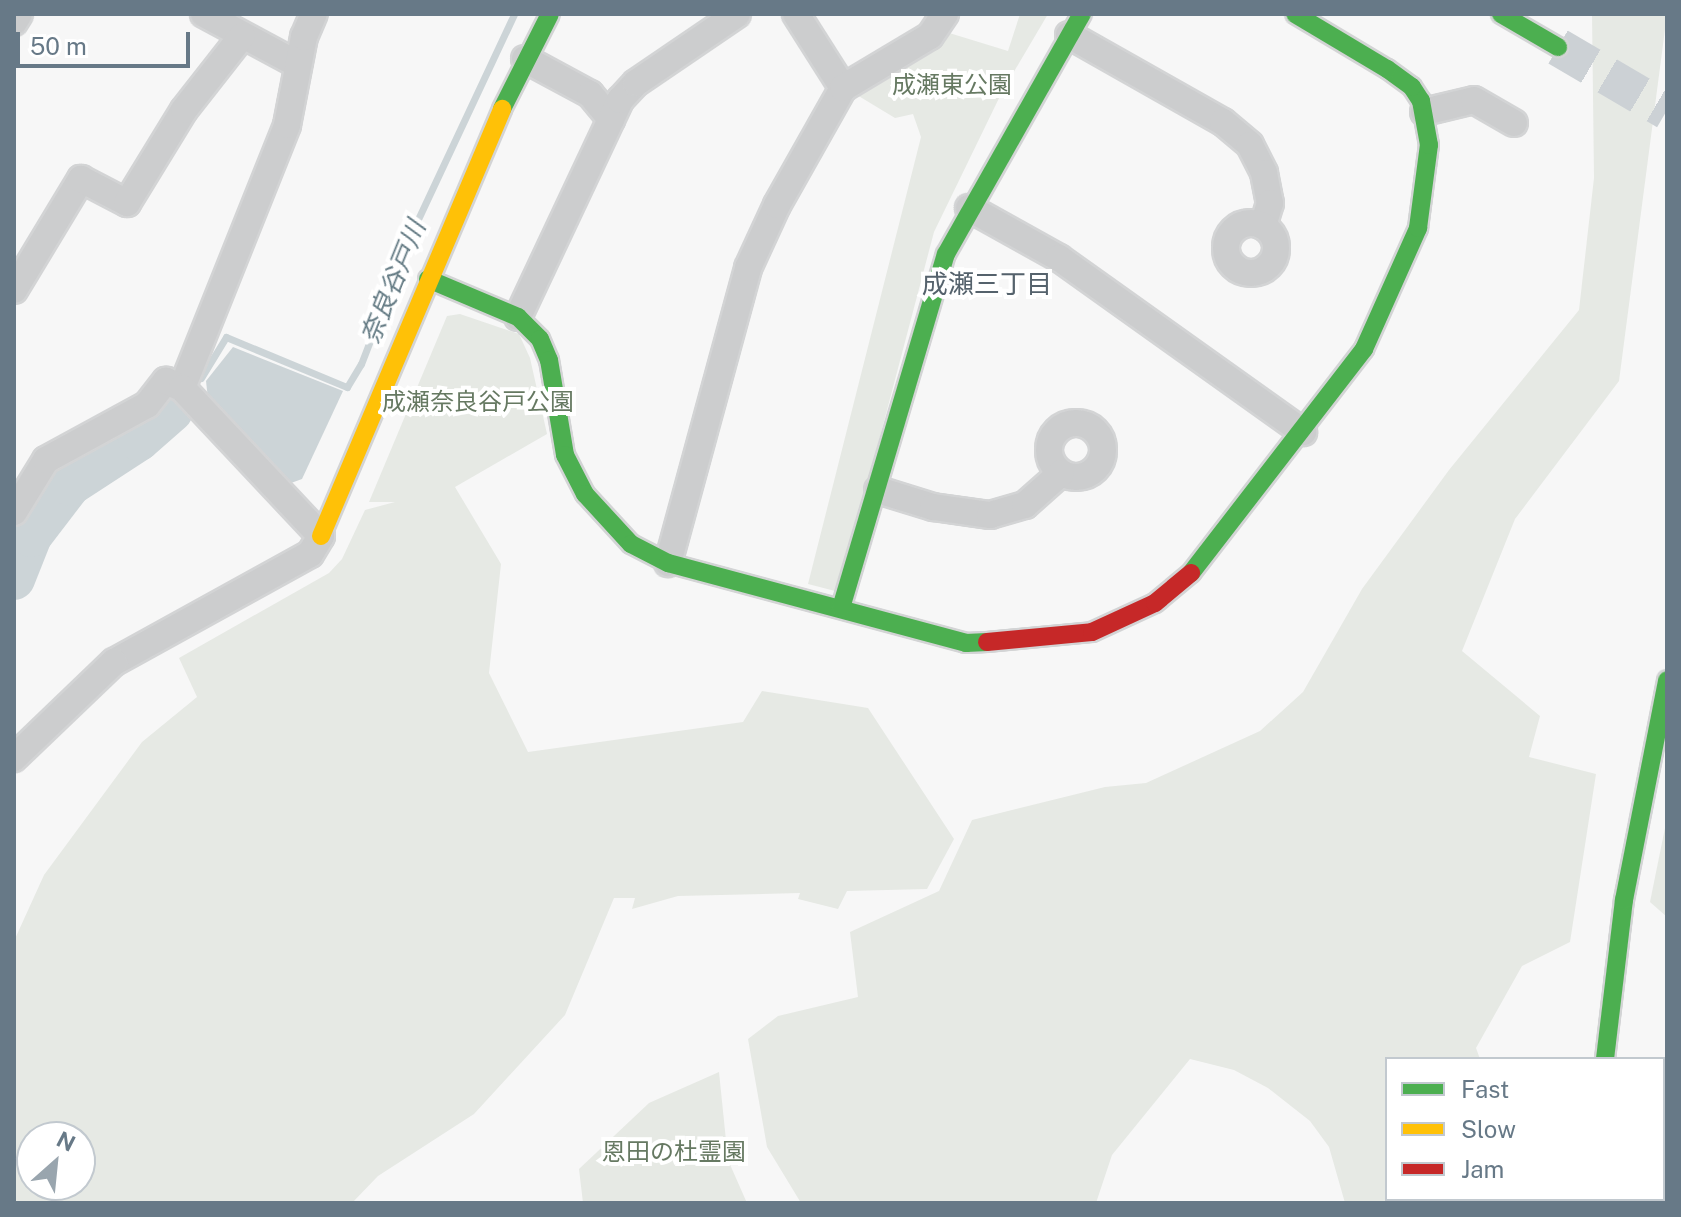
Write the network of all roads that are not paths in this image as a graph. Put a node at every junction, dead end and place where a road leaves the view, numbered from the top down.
1 (19, 14) edge
2 (204, 14) edge
3 (314, 14) edge
4 (550, 14) edge
5 (737, 14) edge
6 (796, 14) edge
7 (945, 14) edge
8 (1295, 14) edge
9 (1501, 14) edge
10 (14, 22) edge
11 (1076, 25) edge
12 (242, 36) junction
13 (1558, 47) tunnel mouth
14 (525, 59) junction
15 (297, 64) junction
16 (843, 88) junction
17 (1424, 112) junction
18 (611, 119) junction
19 (1514, 123) dead end
20 (969, 208) junction
21 (1263, 226) dead end
22 (428, 279) junction
23 (14, 290) edge
24 (518, 317) junction
25 (182, 388) junction
26 (1303, 432) junction
27 (1061, 473) dead end
28 (878, 490) junction
29 (14, 512) edge
30 (321, 536) junction
31 (668, 563) junction
32 (841, 608) junction
33 (1667, 680) edge
34 (14, 758) edge
35 (1605, 1057) edge

1 - 10 street
2 - 12 street
3 - 15 street
4 - 14 street
5 - 18 street
6 - 16 street
7 - 16 street
8 - 17 street
9 - 13 street
11 - 20 street
11 - 21 street
12 - 15 street
12 - 23 street
14 - 18 street
14 - 22 street
15 - 25 street
16 - 31 street
17 - 19 street
17 - 26 street
18 - 24 street
20 - 26 street
20 - 28 street
22 - 24 street
22 - 30 street
24 - 31 street
25 - 29 street
25 - 30 street
26 - 32 street
27 - 28 street
28 - 32 street
30 - 34 street
31 - 32 street
33 - 35 street

